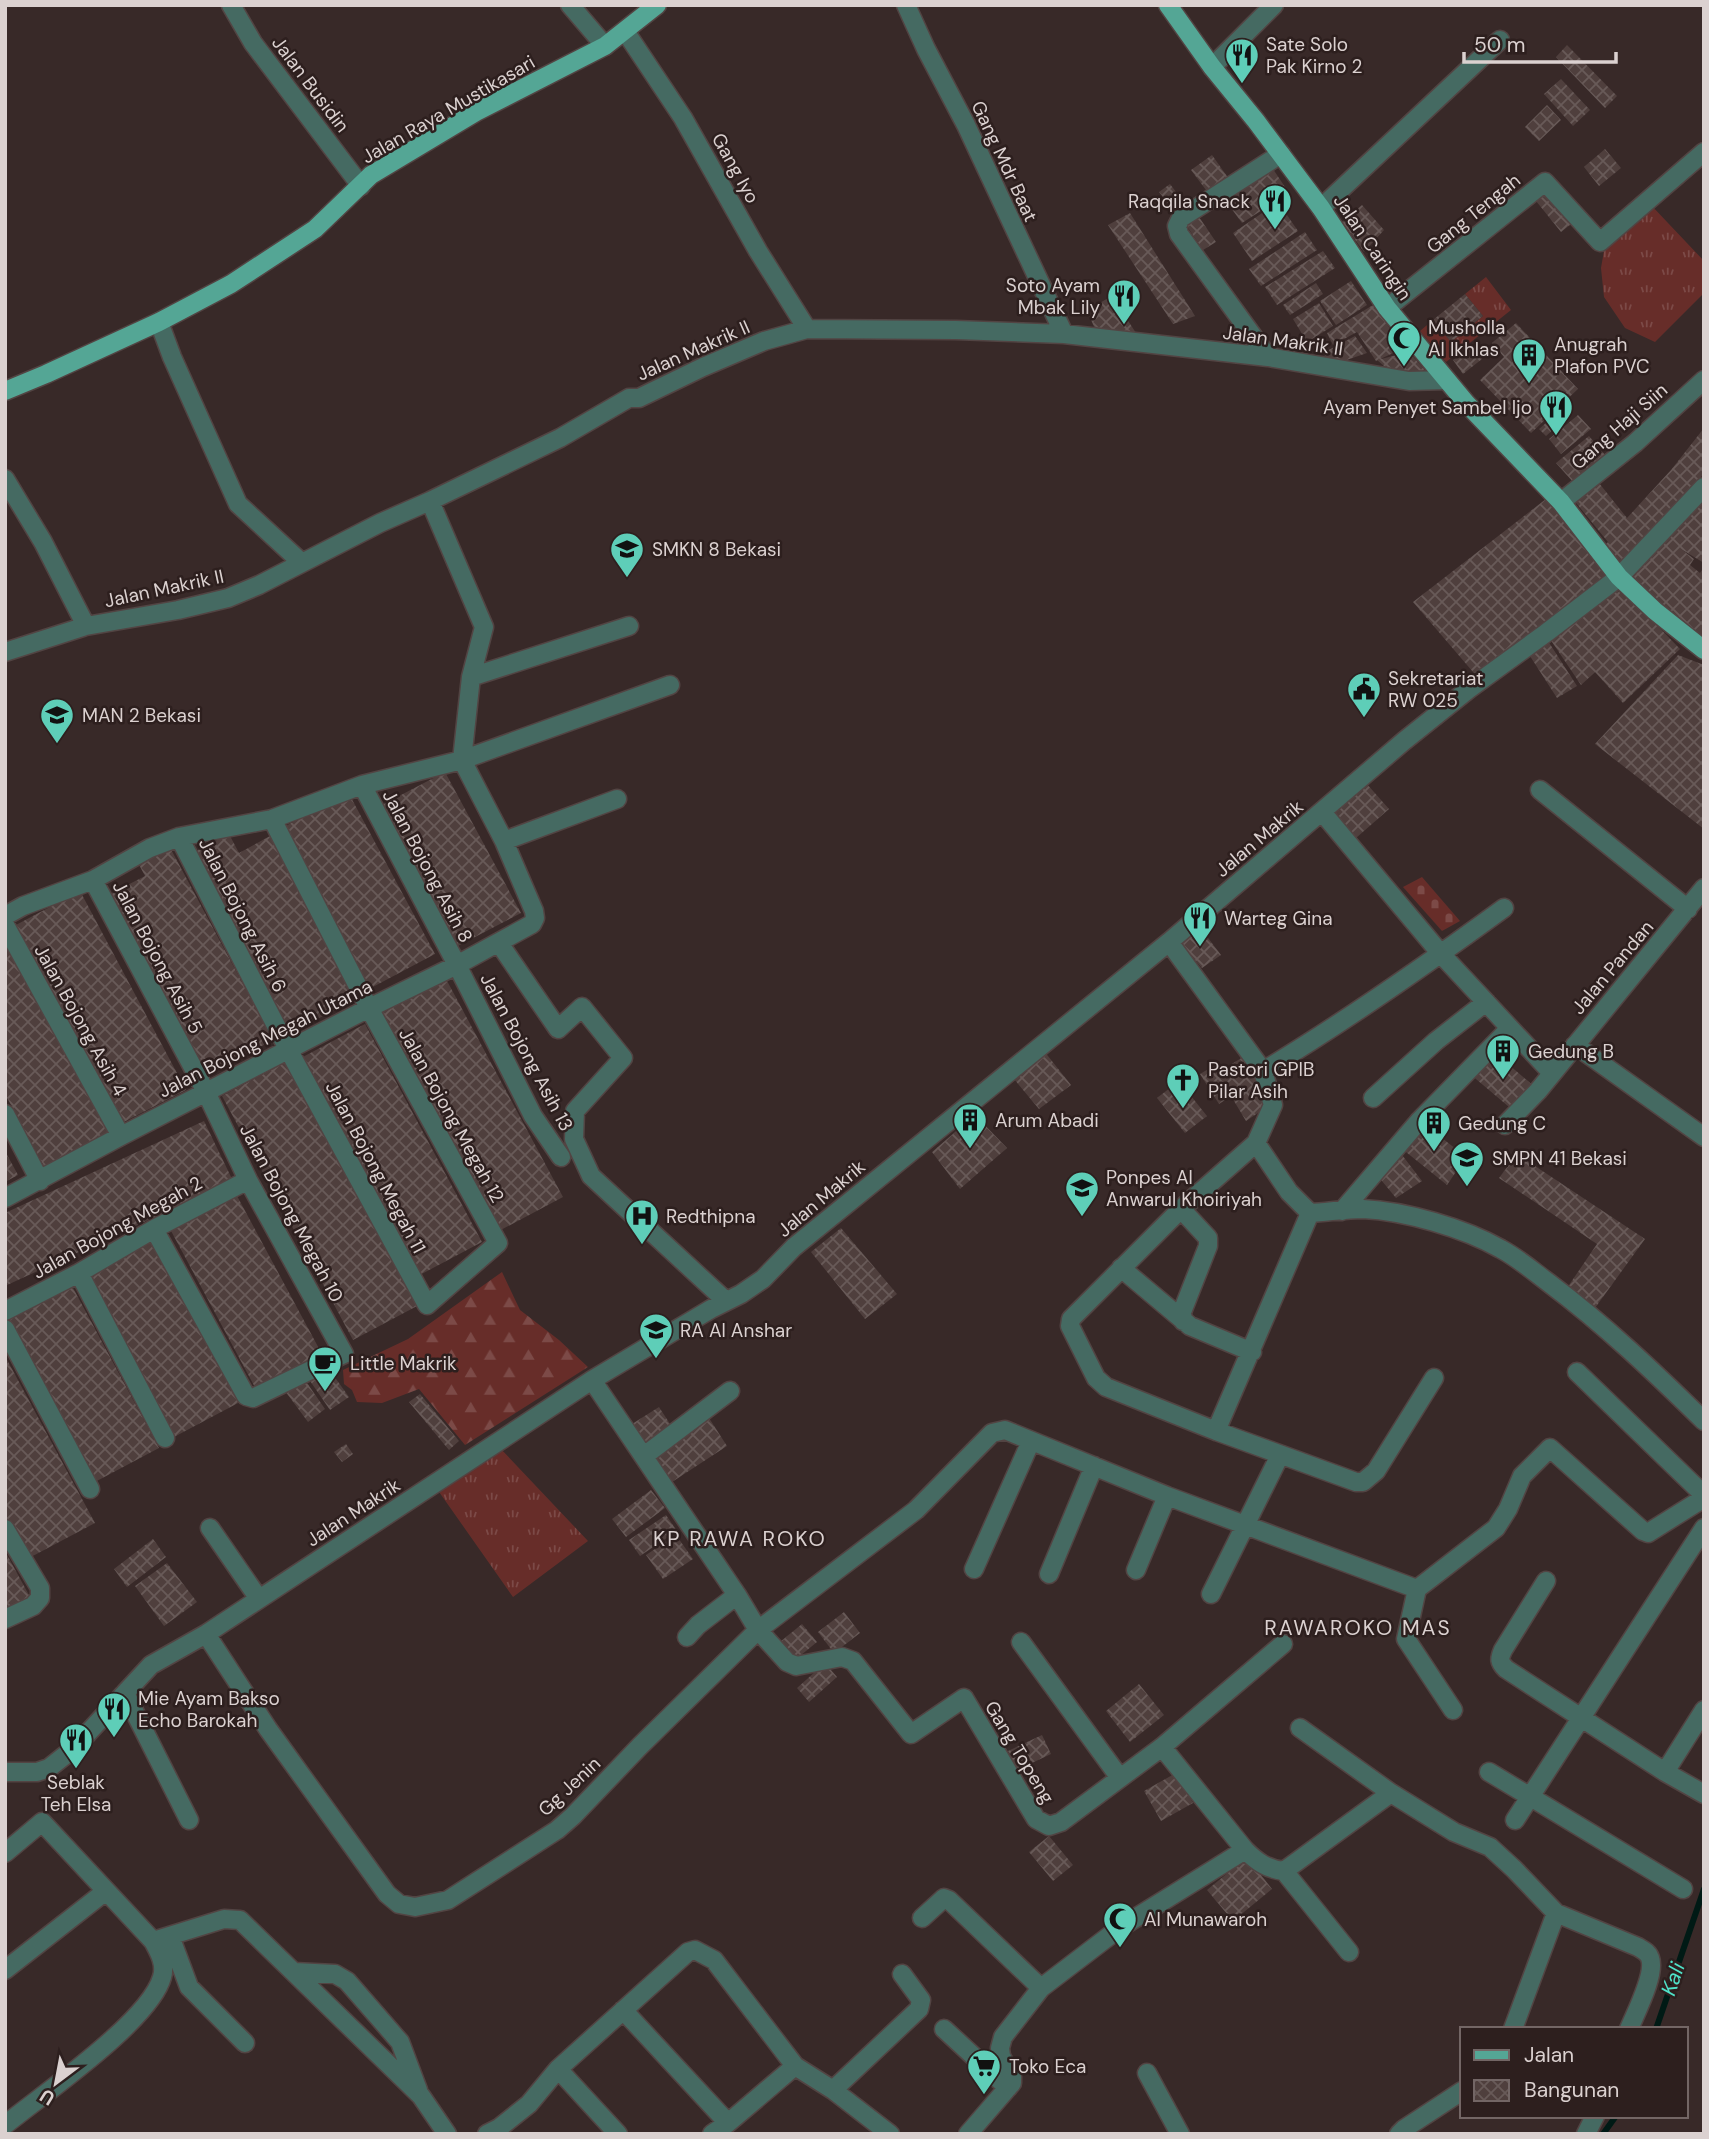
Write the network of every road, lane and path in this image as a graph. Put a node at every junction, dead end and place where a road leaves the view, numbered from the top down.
1 (231, 5) edge
2 (570, 5) edge
3 (657, 5) edge
4 (906, 5) edge
5 (1168, 5) edge
6 (1273, 5) edge
7 (625, 31) junction
8 (1500, 40) dead end
9 (605, 46) junction
10 (1212, 67) junction
11 (1704, 152) edge
12 (1281, 154) junction
13 (361, 186) junction
14 (1321, 208) junction
15 (1387, 308) junction
16 (159, 321) junction
17 (807, 329) junction
18 (1064, 334) junction
19 (1268, 357) junction
20 (1447, 380) junction
21 (1704, 380) edge
22 (5, 391) edge
23 (5, 479) edge
24 (1704, 487) edge
25 (430, 501) junction
26 (1561, 502) junction
27 (302, 563) junction
28 (1619, 577) junction
29 (86, 626) junction
30 (629, 626) dead end
31 (1704, 650) edge
32 (5, 652) edge
33 (471, 677) junction
34 (670, 685) dead end
35 (462, 760) junction
36 (362, 785) junction
37 (1539, 790) dead end
38 (617, 799) dead end
39 (1322, 811) junction
40 (272, 819) junction
41 (179, 837) junction
42 (504, 841) junction
43 (93, 880) junction
44 (1704, 888) edge
45 (1504, 908) dead end
46 (1688, 909) junction
47 (5, 916) edge
48 (5, 925) edge
49 (1168, 942) junction
50 (499, 943) junction
51 (1441, 954) junction
52 (457, 965) junction
53 (1486, 1002) junction
54 (369, 1008) junction
55 (1510, 1028) junction
56 (1576, 1045) junction
57 (288, 1049) junction
58 (1262, 1071) junction
59 (1552, 1073) junction
60 (206, 1092) junction
61 (1373, 1098) dead end
62 (5, 1114) edge
63 (1505, 1125) dead end
64 (121, 1136) junction
65 (1704, 1137) edge
66 (1255, 1143) junction
67 (561, 1157) dead end
68 (248, 1180) junction
69 (40, 1181) junction
70 (5, 1198) edge
71 (1181, 1209) junction
72 (1342, 1210) junction
73 (1310, 1213) junction
74 (154, 1229) junction
75 (1121, 1268) junction
76 (79, 1273) junction
77 (726, 1301) junction
78 (427, 1305) joint
79 (5, 1311) edge
80 (1183, 1321) junction
81 (5, 1329) edge
82 (1252, 1352) junction
83 (1577, 1372) dead end
84 (1434, 1378) dead end
85 (592, 1380) junction
86 (730, 1391) dead end
87 (1704, 1421) edge
88 (1216, 1431) junction
89 (165, 1438) dead end
90 (1031, 1441) junction
91 (1280, 1455) junction
92 (643, 1456) junction
93 (1094, 1466) junction
94 (90, 1489) dead end
95 (1167, 1496) junction
96 (1704, 1496) edge
97 (1244, 1525) junction
98 (210, 1528) dead end
99 (1704, 1528) edge
100 (5, 1529) edge
101 (974, 1569) dead end
102 (1136, 1570) dead end
103 (1049, 1574) dead end
104 (1546, 1581) dead end
105 (1417, 1589) junction
106 (1211, 1594) dead end
107 (737, 1595) junction
108 (259, 1599) junction
109 (5, 1619) edge
110 (758, 1630) junction
111 (206, 1633) junction
112 (687, 1637) dead end
113 (1021, 1642) dead end
114 (1283, 1644) dead end
115 (125, 1693) junction
116 (1453, 1710) dead end
117 (1704, 1710) edge
118 (1580, 1717) junction
119 (1300, 1728) dead end
120 (1162, 1747) junction
121 (5, 1772) edge
122 (1489, 1772) dead end
123 (1665, 1772) junction
124 (1120, 1779) junction
125 (1391, 1793) junction
126 (1704, 1794) edge
127 (1529, 1795) junction
128 (189, 1820) dead end
129 (1515, 1820) dead end
130 (1245, 1850) junction
131 (5, 1853) edge
132 (1284, 1871) junction
133 (1683, 1889) dead end
134 (106, 1891) junction
135 (1556, 1913) junction
136 (922, 1918) dead end
137 (162, 1939) junction
138 (1349, 1952) dead end
139 (5, 1970) edge
140 (294, 1972) junction
141 (902, 1975) dead end
142 (1041, 1988) junction
143 (623, 2010) junction
144 (1514, 2027) edge
145 (1630, 2027) edge
146 (944, 2029) dead end
147 (245, 2043) dead end
148 (795, 2066) junction
149 (558, 2069) junction
150 (1147, 2073) dead end
151 (1008, 2088) junction
152 (834, 2090) junction
153 (1460, 2092) edge
154 (421, 2096) junction
155 (1594, 2118) edge
156 (729, 2123) junction
157 (5, 2125) edge
158 (447, 2134) edge
159 (487, 2134) edge
160 (618, 2134) edge
161 (712, 2134) edge
162 (890, 2134) edge
163 (968, 2134) edge
164 (1180, 2134) edge
165 (1399, 2134) edge
166 (1586, 2134) edge

1 - 13 street, Jalan Busidin
2 - 9 street
3 - 7 main road, Jalan Raya Mustikasari
4 - 18 street, Gang Mdr Baat
5 - 10 main road, Jalan Caringin
6 - 10 street
7 - 9 main road, Jalan Raya Mustikasari
7 - 17 street, Gang Iyo
8 - 14 street
9 - 13 main road, Jalan Raya Mustikasari
10 - 12 main road, Jalan Caringin
11 - 15 street, Gang Tengah
12 - 14 main road, Jalan Caringin
12 - 19 street
13 - 16 main road, Jalan Raya Mustikasari
14 - 15 main road, Jalan Caringin
15 - 20 main road, Jalan Caringin
16 - 22 main road, Jalan Raya Mustikasari
16 - 27 street
17 - 18 street, Jalan Makrik II
17 - 25 street, Jalan Makrik II
18 - 19 street, Jalan Makrik II
19 - 20 street, Jalan Makrik II
20 - 26 main road, Jalan Caringin
21 - 26 street, Gang Haji Siin
23 - 29 street
24 - 28 street, Jalan Makrik
25 - 27 street, Jalan Makrik II
25 - 33 street
26 - 28 main road, Jalan Caringin
27 - 29 street, Jalan Makrik II
28 - 31 main road, Jalan Caringin
28 - 39 street, Jalan Makrik
29 - 32 street, Jalan Makrik II
30 - 33 street
33 - 35 street
34 - 35 street
35 - 36 street
35 - 42 street
36 - 40 street
36 - 52 street, Jalan Bojong Asih 8
37 - 46 street
38 - 42 street
39 - 49 street, Jalan Makrik
39 - 51 street
40 - 41 street
40 - 54 street, Jalan Bojong Megah 12
41 - 43 street
41 - 57 street, Jalan Bojong Asih 6
42 - 50 street, Jalan Bojong Megah Utama
43 - 47 street
43 - 60 street, Jalan Bojong Asih 5
44 - 46 street, Jalan Pandan
45 - 51 street
46 - 56 street, Jalan Pandan
48 - 64 street, Jalan Bojong Asih 4
49 - 58 street
49 - 77 street, Jalan Makrik
50 - 52 street, Jalan Bojong Megah Utama
50 - 77 street
51 - 53 street
51 - 58 street
52 - 54 street, Jalan Bojong Megah Utama
52 - 67 street, Jalan Bojong Asih 13
53 - 55 street
53 - 61 street
54 - 57 street, Jalan Bojong Megah Utama
54 - 78 street, Jalan Bojong Megah 12
55 - 59 street
55 - 72 street
56 - 59 street, Jalan Pandan
56 - 65 street
57 - 60 street, Jalan Bojong Megah Utama
57 - 78 street, Jalan Bojong Megah 11
58 - 66 street
59 - 63 street, Jalan Pandan
60 - 64 street, Jalan Bojong Megah Utama
60 - 68 street, Jalan Bojong Megah 10
62 - 69 street
64 - 69 street, Jalan Bojong Megah Utama
66 - 71 street
66 - 73 street
68 - 74 street, Jalan Bojong Megah 2
68 - 74 street, Jalan Bojong Megah 10
69 - 70 street, Jalan Bojong Megah Utama
71 - 75 street
71 - 80 street
72 - 73 street
72 - 87 street
73 - 82 street
74 - 76 street, Jalan Bojong Megah 2
75 - 80 street
75 - 88 street
76 - 79 street, Jalan Bojong Megah 2
76 - 89 street
77 - 85 street, Jalan Makrik
80 - 82 street
81 - 94 street
82 - 88 street
83 - 96 street
84 - 91 street
85 - 92 street, Gang Topeng
85 - 108 street, Jalan Makrik
86 - 92 street
88 - 91 street
90 - 93 street
90 - 101 street
90 - 110 street, Gg Jenin
91 - 97 street
92 - 107 street, Gang Topeng
93 - 95 street
93 - 103 street
95 - 97 street
95 - 102 street
96 - 105 street
97 - 105 street
97 - 106 street
98 - 108 street
99 - 118 street
100 - 109 street
104 - 118 street
105 - 116 street
107 - 110 street, Gang Topeng
107 - 112 street
108 - 111 street, Jalan Makrik
110 - 111 street, Gg Jenin
110 - 124 street, Gang Topeng
111 - 115 street, Jalan Makrik
113 - 124 street
114 - 120 street, Gang Topeng
115 - 121 street, Jalan Makrik
115 - 128 street
117 - 123 street
118 - 123 street
118 - 127 street
119 - 125 street
120 - 124 street, Gang Topeng
120 - 130 street
122 - 127 street
123 - 126 street
125 - 132 street
125 - 135 street
127 - 129 street
127 - 133 street
130 - 132 street
130 - 142 street
131 - 134 street
132 - 138 street
134 - 137 street
134 - 139 street
135 - 144 street
135 - 145 street
136 - 142 street
137 - 140 street
137 - 147 street
137 - 157 street
140 - 154 street
140 - 154 street
141 - 152 street
142 - 151 street
143 - 148 street
143 - 149 street
143 - 156 street
146 - 151 street
148 - 152 street
148 - 156 street
149 - 159 street
149 - 160 street
150 - 164 street
151 - 163 street
152 - 162 street
153 - 165 street
154 - 158 street
155 - 166 street
156 - 161 street

